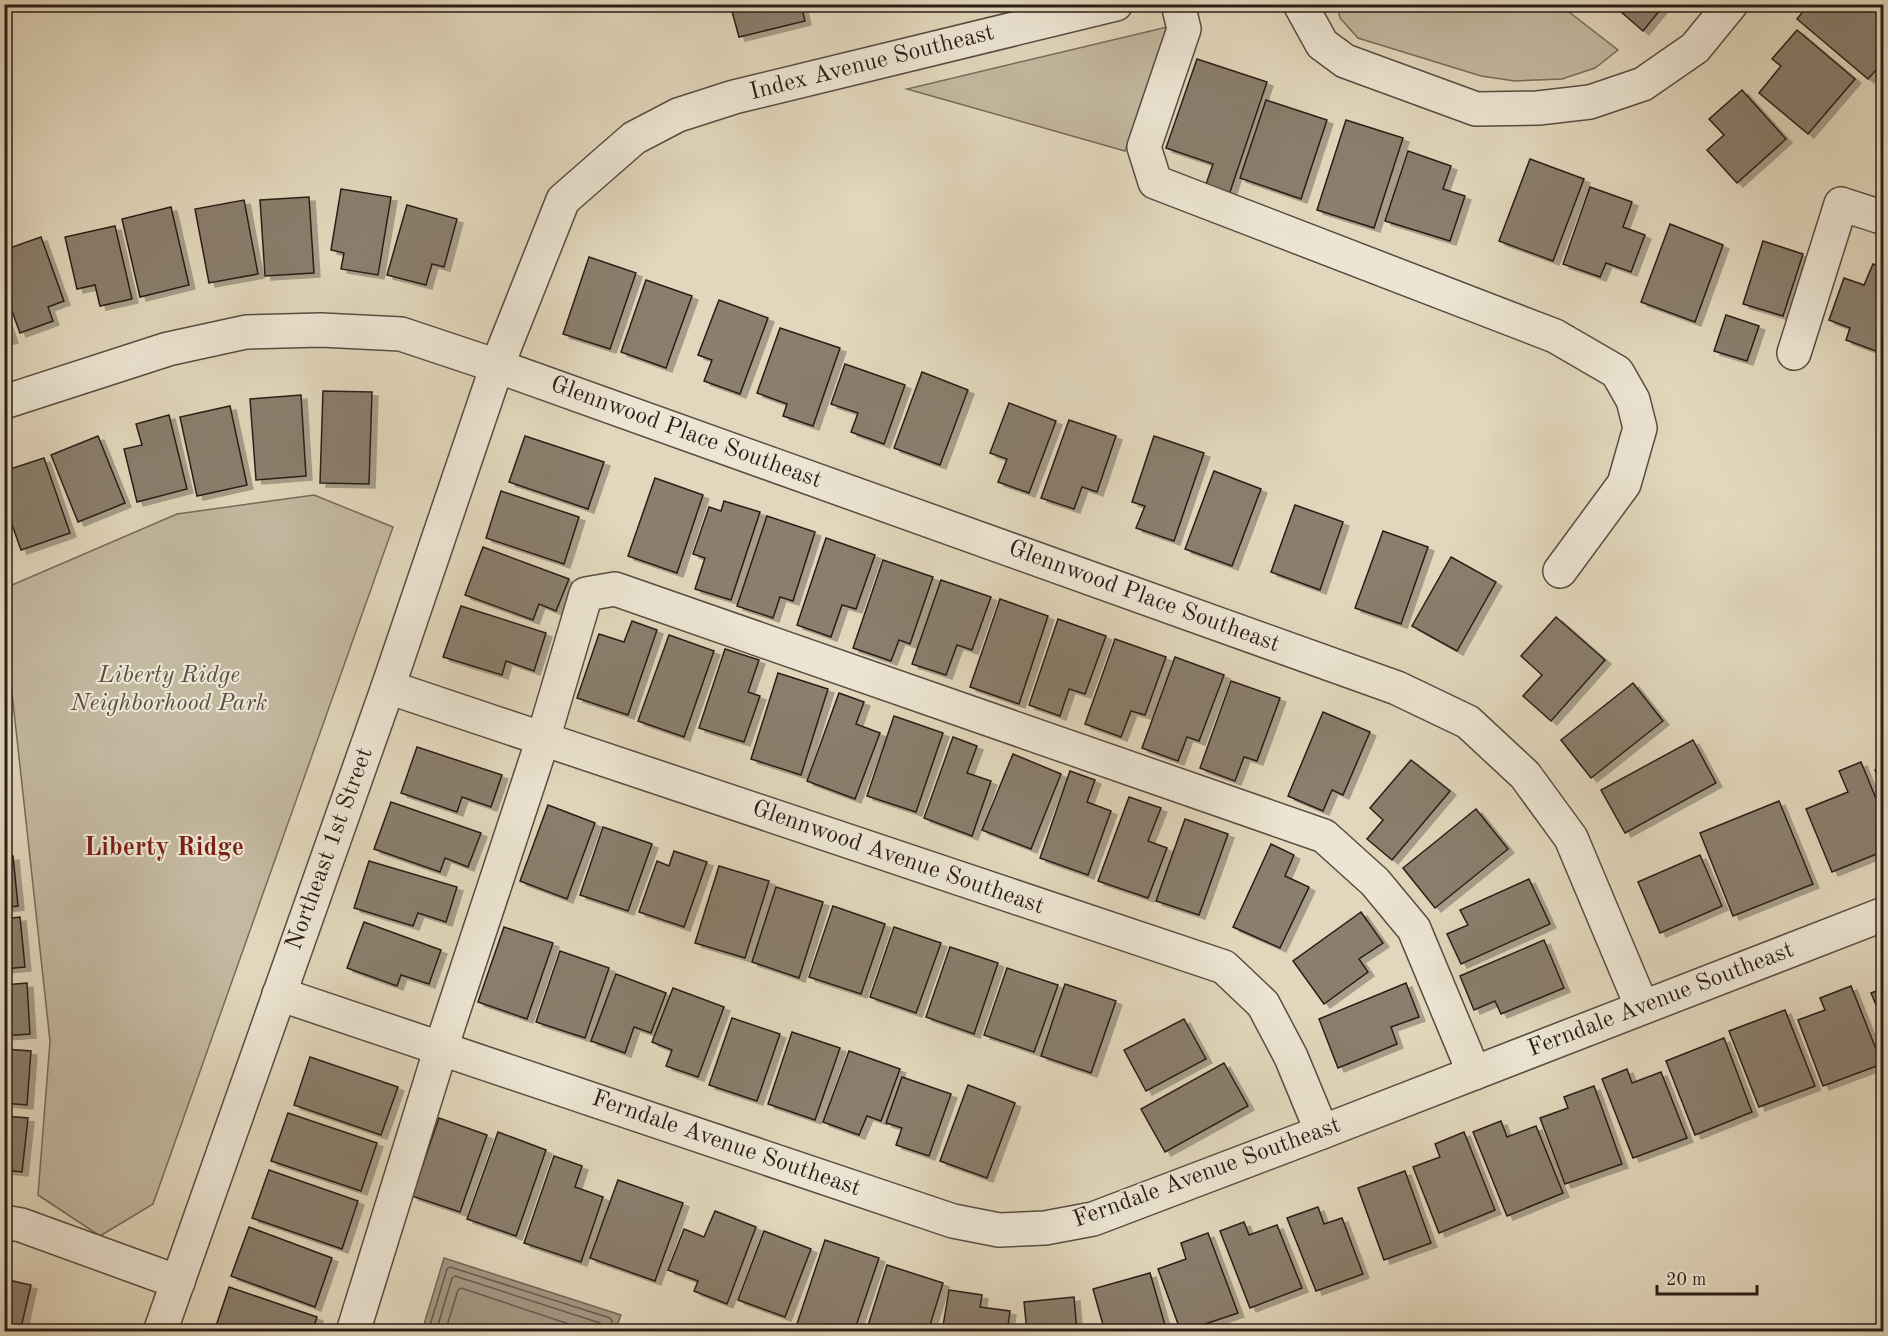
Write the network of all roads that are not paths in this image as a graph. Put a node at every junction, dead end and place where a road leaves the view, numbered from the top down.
1 (1116, 4) edge
2 (1178, 4) edge
3 (1300, 4) edge
4 (1731, 4) edge
5 (1884, 218) edge
6 (1794, 353) dead end
7 (497, 366) junction
8 (4, 402) edge
9 (1560, 570) dead end
10 (388, 687) junction
11 (543, 739) junction
12 (1884, 914) edge
13 (279, 994) junction
14 (1642, 1007) junction
15 (441, 1048) junction
16 (1474, 1073) junction
17 (1322, 1132) junction
18 (4, 1222) edge
19 (178, 1282) junction
20 (160, 1332) edge
21 (353, 1332) edge

1 - 7 street, Index Avenue Southeast
2 - 9 street
3 - 4 street
5 - 6 street
7 - 8 street, Glennwood Place Southeast
7 - 10 street, Northeast 1st Street
7 - 14 street, Glennwood Place Southeast
10 - 11 street, Glennwood Avenue Southeast
10 - 13 street, Northeast 1st Street
11 - 15 street
11 - 16 street
11 - 17 street, Glennwood Avenue Southeast
12 - 14 street, Ferndale Avenue Southeast
13 - 15 street, Ferndale Avenue Southeast
13 - 19 street, Northeast 1st Street
14 - 16 street, Ferndale Avenue Southeast
15 - 17 street, Ferndale Avenue Southeast
15 - 21 street
16 - 17 street, Ferndale Avenue Southeast
18 - 19 street
19 - 20 street, Northeast 1st Street

